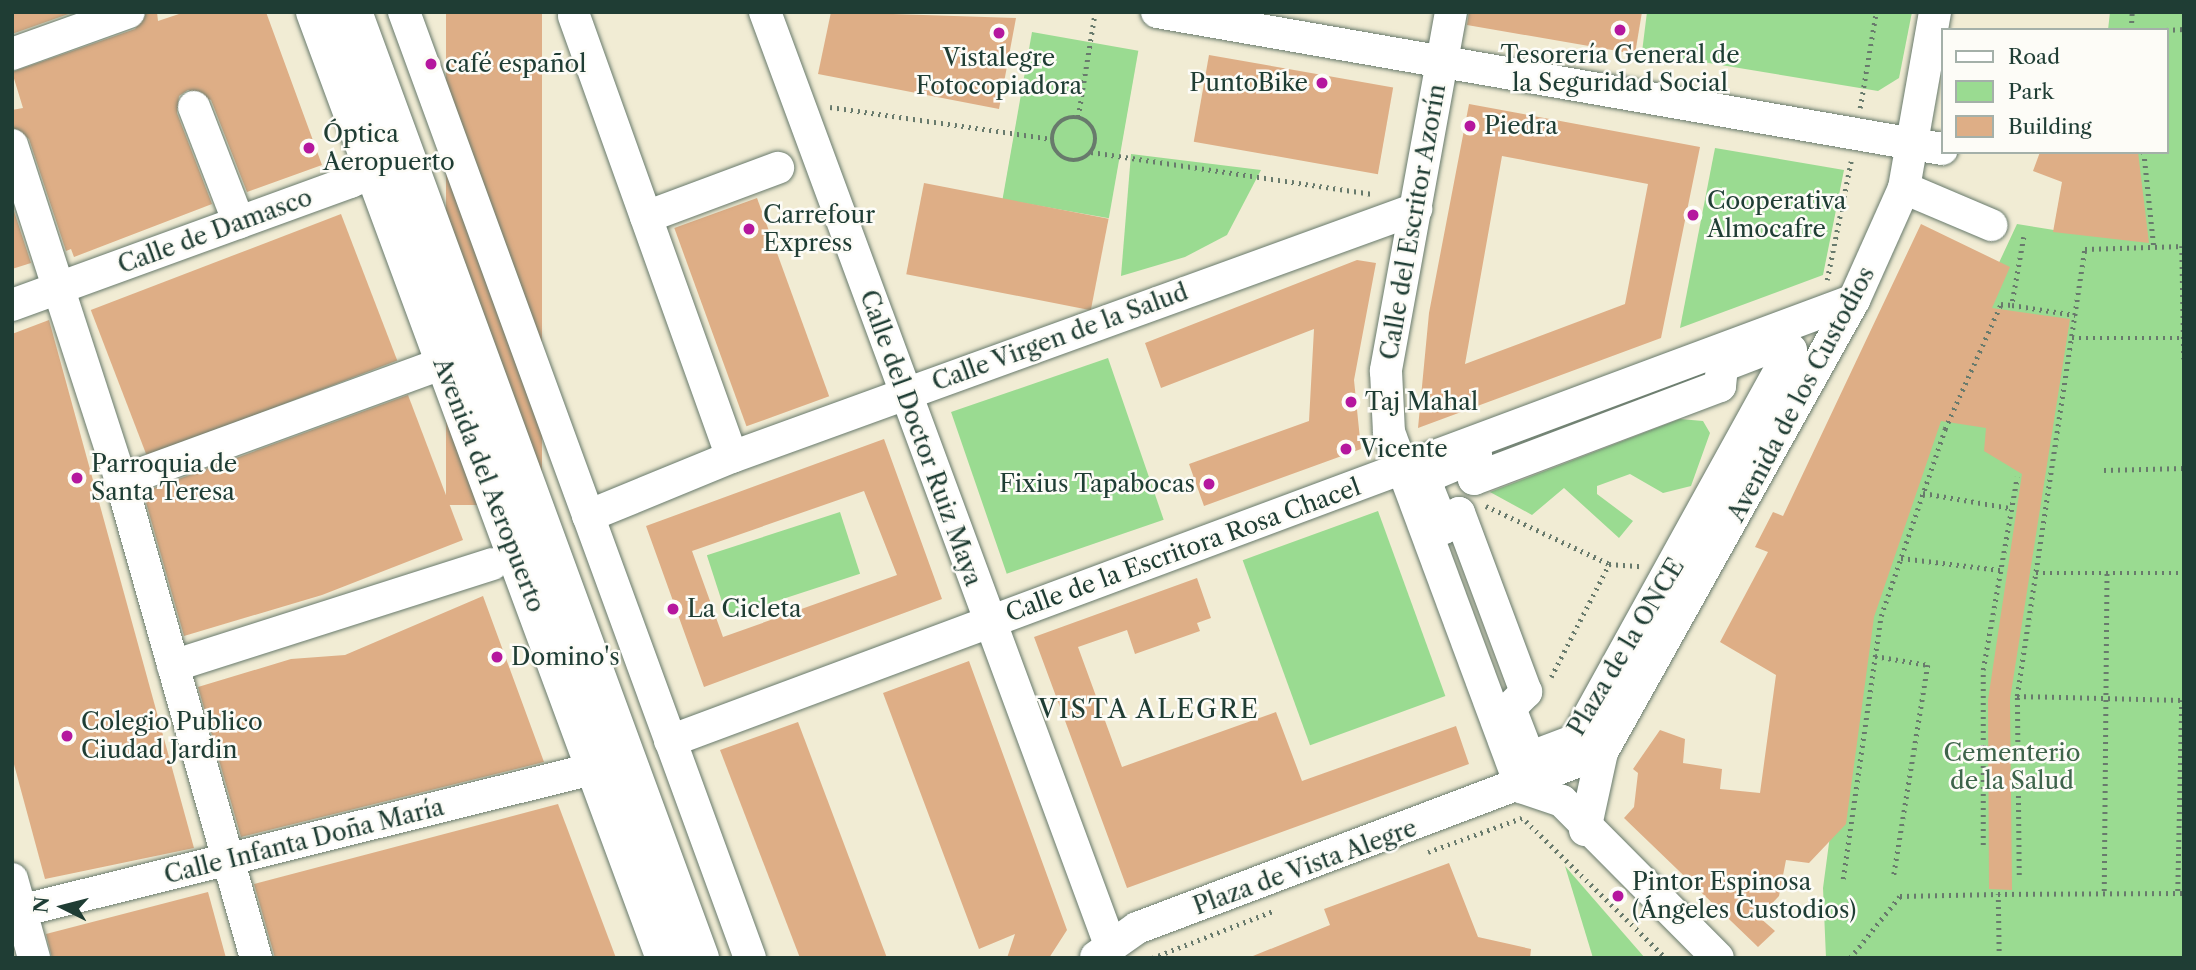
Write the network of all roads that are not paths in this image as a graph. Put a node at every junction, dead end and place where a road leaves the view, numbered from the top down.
1 (129, 12) edge
2 (315, 12) edge
3 (353, 12) edge
4 (404, 12) edge
5 (765, 12) edge
6 (1157, 12) edge
7 (1451, 12) edge
8 (1936, 12) edge
9 (574, 16) dead end
10 (12, 54) edge
11 (1442, 63) junction
12 (194, 107) dead end
13 (393, 129) junction
14 (1923, 135) edge
15 (12, 145) edge
16 (1940, 148) edge
17 (778, 168) dead end
18 (373, 172) junction
19 (1904, 188) junction
20 (1417, 204) junction
21 (646, 218) junction
22 (239, 223) junction
23 (1991, 225) dead end
24 (62, 286) junction
25 (1854, 300) junction
26 (12, 305) edge
27 (1791, 350) joint
28 (443, 363) junction
29 (903, 394) junction
30 (732, 457) junction
31 (1401, 469) junction
32 (121, 481) junction
33 (588, 516) junction
34 (492, 564) dead end
35 (989, 622) junction
36 (173, 666) junction
37 (670, 741) junction
38 (1602, 752) junction
39 (596, 768) junction
40 (1521, 787) junction
41 (1585, 830) junction
42 (229, 859) junction
43 (12, 879) edge
44 (17, 912) edge
45 (1102, 950) edge
46 (34, 958) edge
47 (256, 958) edge
48 (665, 958) edge
49 (700, 958) edge
50 (750, 958) edge
51 (1718, 958) edge

1 - 10 street
2 - 18 main road, Avenida del Aeropuerto
3 - 13 main road, Avenida del Aeropuerto
4 - 33 street
5 - 29 street, Calle del Doctor Ruiz Maya
6 - 11 street
7 - 11 street, Calle del Escritor Azorín
8 - 14 street, Avenida de los Custodios
9 - 21 street
11 - 14 street
11 - 20 street, Calle del Escritor Azorín
12 - 22 street
13 - 18 street
13 - 49 main road, Avenida del Aeropuerto
14 - 16 street
14 - 19 street, Avenida de los Custodios
15 - 24 street
17 - 21 street
18 - 22 street, Calle de Damasco
18 - 28 main road, Avenida del Aeropuerto
19 - 23 street
19 - 25 street, Avenida de los Custodios
20 - 29 street, Calle Virgen de la Salud
20 - 31 street, Calle del Escritor Azorín
21 - 30 street
22 - 24 street, Calle de Damasco
24 - 26 street, Calle de Damasco
24 - 32 street
25 - 31 street, Calle de la Escritora Rosa Chacel
25 - 38 street, Avenida de los Custodios
27 - 27 street, Plaza de la ONCE
28 - 32 street
28 - 39 main road, Avenida del Aeropuerto
29 - 30 street, Calle Virgen de la Salud
29 - 35 street, Calle del Doctor Ruiz Maya
30 - 33 street, Calle Virgen de la Salud
31 - 35 street, Calle de la Escritora Rosa Chacel
31 - 40 street, Calle del Escritor Azorín
32 - 36 street
33 - 37 street
34 - 36 street
35 - 37 street, Calle de la Escritora Rosa Chacel
35 - 45 street, Calle del Doctor Ruiz Maya
36 - 42 street
37 - 50 street
38 - 40 street
38 - 41 street, Avenida de los Custodios
39 - 42 street, Calle Infanta Doña María
39 - 48 main road, Avenida del Aeropuerto
40 - 41 street
40 - 45 street, Plaza de Vista Alegre
41 - 51 street
42 - 44 street, Calle Infanta Doña María
42 - 47 street
43 - 44 street
44 - 46 street

